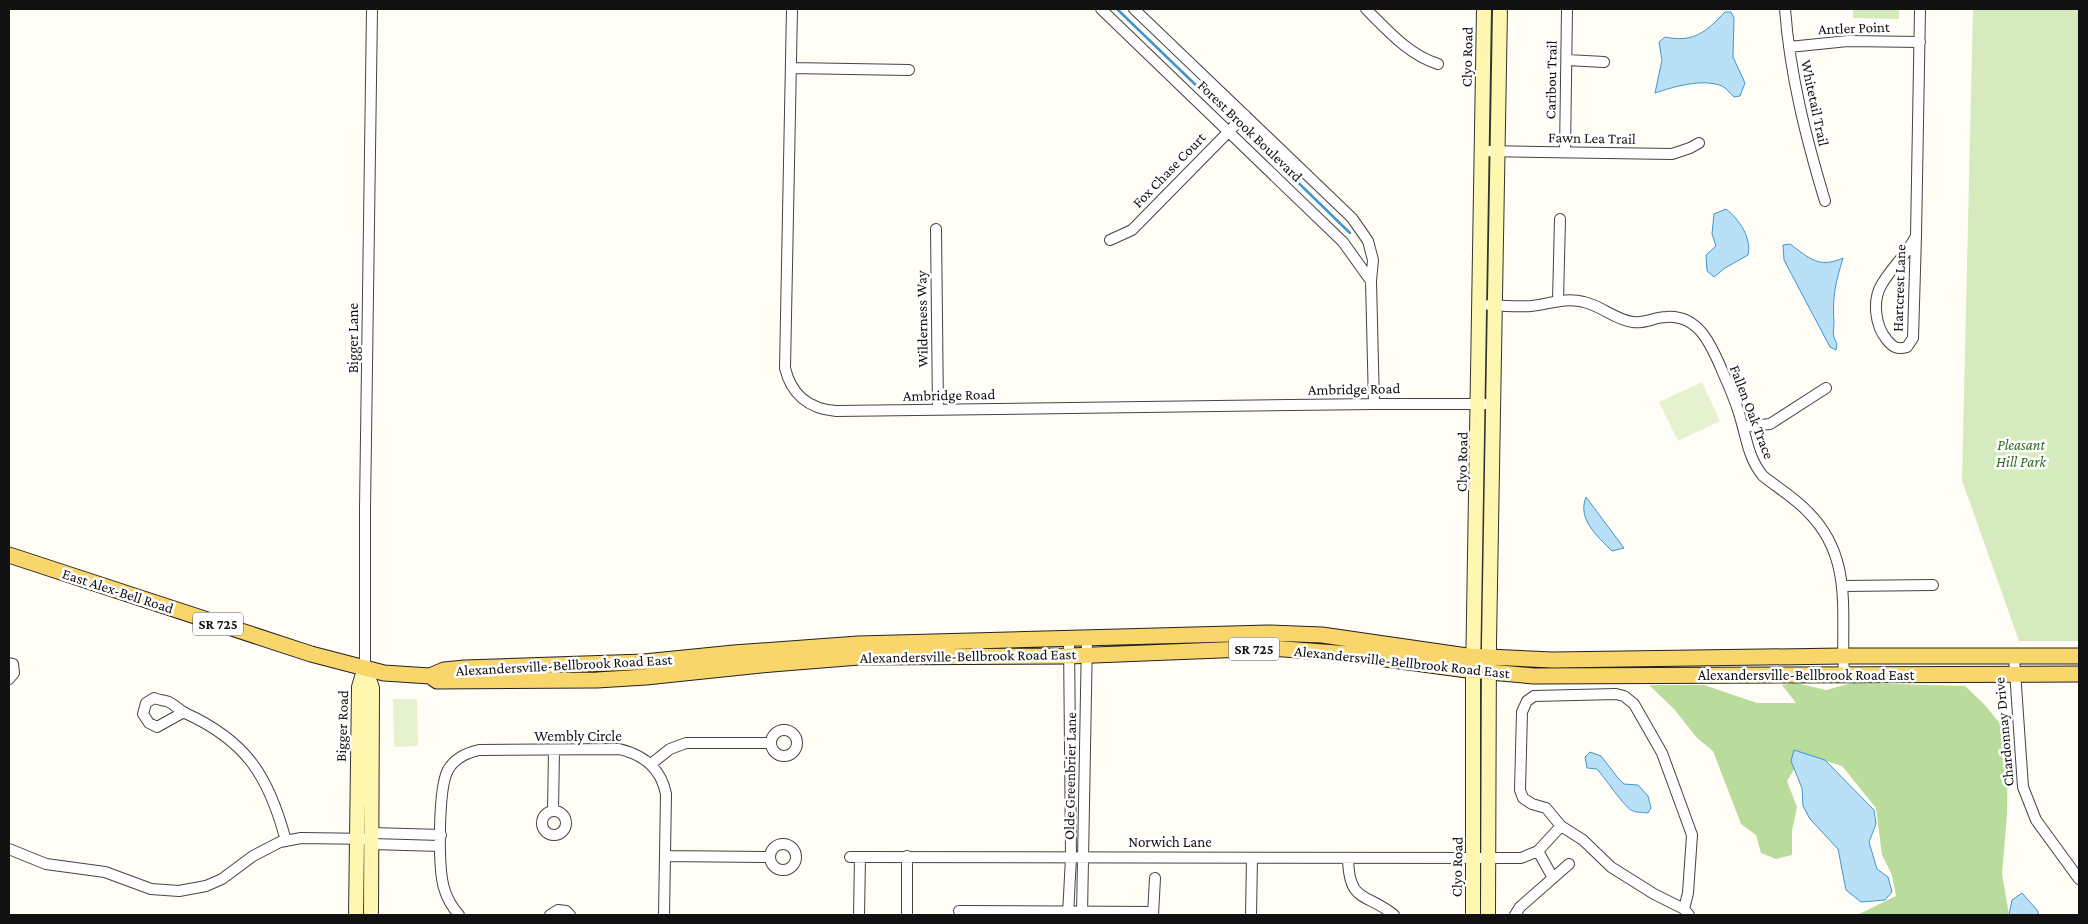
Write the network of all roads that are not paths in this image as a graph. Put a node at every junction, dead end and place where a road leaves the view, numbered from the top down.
1 (372, 9) edge
2 (792, 9) edge
3 (1101, 9) edge
4 (1134, 9) edge
5 (1366, 9) edge
6 (1484, 9) edge
7 (1500, 9) edge
8 (1567, 9) edge
9 (1785, 9) edge
10 (1920, 9) edge
11 (1920, 42) junction
12 (1789, 47) junction
13 (1567, 60) junction
14 (1604, 62) dead end
15 (1438, 64) dead end
16 (790, 68) junction
17 (909, 70) dead end
18 (1245, 115) junction
19 (1228, 131) junction
20 (1699, 143) dead end
21 (1482, 151) junction
22 (1498, 151) junction
23 (1565, 152) junction
24 (1825, 201) dead end
25 (1560, 219) dead end
26 (936, 229) dead end
27 (1916, 236) junction
28 (1110, 240) dead end
29 (1371, 281) junction
30 (1558, 301) junction
31 (1481, 305) junction
32 (1495, 305) junction
33 (1826, 388) dead end
34 (1374, 404) junction
35 (1479, 404) junction
36 (1494, 404) junction
37 (938, 410) junction
38 (1743, 426) junction
39 (9, 556) edge
40 (1933, 585) dead end
41 (1843, 586) junction
42 (1087, 638) junction
43 (1069, 639) junction
44 (859, 651) junction
45 (1087, 655) junction
46 (1069, 656) junction
47 (1842, 656) junction
48 (2014, 656) junction
49 (2079, 656) edge
50 (1684, 659) junction
51 (9, 663) edge
52 (1481, 665) junction
53 (365, 667) junction
54 (2014, 674) junction
55 (2079, 674) edge
56 (1844, 675) junction
57 (430, 676) joint
58 (1684, 676) junction
59 (9, 679) edge
60 (184, 712) dead end
61 (771, 743) dead end
62 (554, 751) junction
63 (651, 764) junction
64 (554, 810) dead end
65 (1561, 826) junction
66 (441, 835) junction
67 (357, 839) junction
68 (372, 839) junction
69 (286, 841) junction
70 (440, 846) junction
71 (9, 849) edge
72 (1538, 851) junction
73 (665, 856) junction
74 (907, 856) junction
75 (769, 858) dead end
76 (1071, 858) junction
77 (1084, 858) junction
78 (1252, 858) junction
79 (1348, 858) junction
80 (1474, 859) junction
81 (1489, 859) junction
82 (1569, 864) dead end
83 (1155, 878) dead end
84 (1553, 878) junction
85 (2079, 879) edge
86 (960, 911) dead end
87 (1686, 912) edge
88 (995, 913) edge
89 (1068, 913) edge
90 (1082, 914) edge
91 (1153, 914) edge
92 (356, 915) edge
93 (371, 915) edge
94 (459, 915) edge
95 (550, 915) edge
96 (570, 915) edge
97 (664, 915) edge
98 (859, 915) edge
99 (907, 915) edge
100 (1251, 915) edge
101 (1394, 915) edge
102 (1473, 915) edge
103 (1488, 915) edge
104 (1515, 915) edge

1 - 53 street, Bigger Lane
2 - 16 street, Ambridge Road
3 - 19 street, Forest Brook Boulevard
4 - 18 street, Forest Brook Boulevard
5 - 15 street
6 - 21 street, Clyo Road
7 - 22 street, Clyo Road
8 - 13 street, Caribou Trail
9 - 12 street, Whitetail Trail
10 - 11 street, Hartcrest Lane
11 - 12 street, Antler Point
11 - 27 street, Hartcrest Lane
12 - 24 street, Whitetail Trail
13 - 14 street
13 - 23 street, Caribou Trail
16 - 17 street
16 - 37 street, Ambridge Road
18 - 19 street, Fox Chase Court
18 - 29 street, Forest Brook Boulevard
19 - 28 street, Fox Chase Court
19 - 29 street, Forest Brook Boulevard
20 - 23 street, Fawn Lea Trail
21 - 22 street, Fawn Lea Trail
21 - 31 street, Clyo Road
22 - 23 street, Fawn Lea Trail
22 - 32 street, Clyo Road
25 - 30 street
26 - 37 street, Wilderness Way
27 - 27 street, Hartcrest Lane
29 - 34 street, Forest Brook Boulevard
30 - 32 street, Fallen Oak Trace
30 - 38 street, Fallen Oak Trace
31 - 32 street, Fallen Oak Trace
31 - 35 street, Clyo Road
32 - 36 street, Clyo Road
33 - 38 street
34 - 35 street, Ambridge Road
34 - 37 street, Ambridge Road
35 - 36 street, Ambridge Road
35 - 52 street, Clyo Road
36 - 52 street, Clyo Road
38 - 41 street, Fallen Oak Trace
39 - 53 main road, East Alex-Bell Road / SR 725
40 - 41 street
41 - 47 street, Fallen Oak Trace
42 - 43 main road, Alexandersville-Bellbrook Road East / SR 725
42 - 45 street, Olde Greenbrier Lane
42 - 52 main road, Alexandersville-Bellbrook Road East / SR 725
43 - 44 main road, Alexandersville-Bellbrook Road East / SR 725
43 - 46 street, Olde Greenbrier Lane
44 - 46 main road, Alexandersville-Bellbrook Road East / SR 725
44 - 57 main road, Alexandersville-Bellbrook Road East / SR 725
45 - 46 main road, Alexandersville-Bellbrook Road East / SR 725
45 - 52 main road, Alexandersville-Bellbrook Road East / SR 725
45 - 77 street, Olde Greenbrier Lane
46 - 76 street, Olde Greenbrier Lane
47 - 48 main road, Alexandersville-Bellbrook Road East / SR 725
47 - 50 main road, Alexandersville-Bellbrook Road East / SR 725
47 - 56 street, Fallen Oak Trace
48 - 49 main road, Alexandersville-Bellbrook Road East / SR 725
48 - 54 street, Chardonnay Drive
50 - 52 main road, Alexandersville-Bellbrook Road East / SR 725
50 - 58 main road
51 - 59 street
52 - 58 main road, Alexandersville-Bellbrook Road East / SR 725
52 - 80 street, Clyo Road
52 - 81 street, Clyo Road
53 - 57 main road, East Alex-Bell Road / SR 725
53 - 67 street, Bigger Road
53 - 68 street, Bigger Road
54 - 55 main road, Alexandersville-Bellbrook Road East / SR 725
54 - 56 main road, Alexandersville-Bellbrook Road East / SR 725
54 - 85 street, Chardonnay Drive
56 - 58 main road, Alexandersville-Bellbrook Road East / SR 725
60 - 69 street
61 - 63 street
62 - 63 street, Wembly Circle
62 - 64 street
62 - 66 street, Wembly Circle
63 - 73 street, Wembly Circle
65 - 72 street
65 - 87 street
65 - 87 street
66 - 68 street
66 - 70 street, Wembly Circle
67 - 68 street
67 - 69 street
67 - 92 street, Bigger Road
68 - 70 street
68 - 93 street, Bigger Road
69 - 71 street
70 - 94 street, Wembly Circle
72 - 81 street, Norwich Lane
72 - 84 street
73 - 75 street
73 - 97 street, Wembly Circle
74 - 76 street, Norwich Lane
74 - 98 street, Norwich Lane
74 - 99 street
76 - 77 street, Norwich Lane
76 - 89 street, Olde Greenbrier Lane
77 - 78 street, Norwich Lane
77 - 90 street, Olde Greenbrier Lane
78 - 79 street, Norwich Lane
78 - 100 street
79 - 80 street, Norwich Lane
79 - 101 street
80 - 81 street, Norwich Lane
80 - 102 street, Clyo Road
81 - 103 street, Clyo Road
82 - 84 street
83 - 91 street
84 - 104 street
86 - 88 street
88 - 89 street
89 - 90 street
90 - 91 street
95 - 96 street

